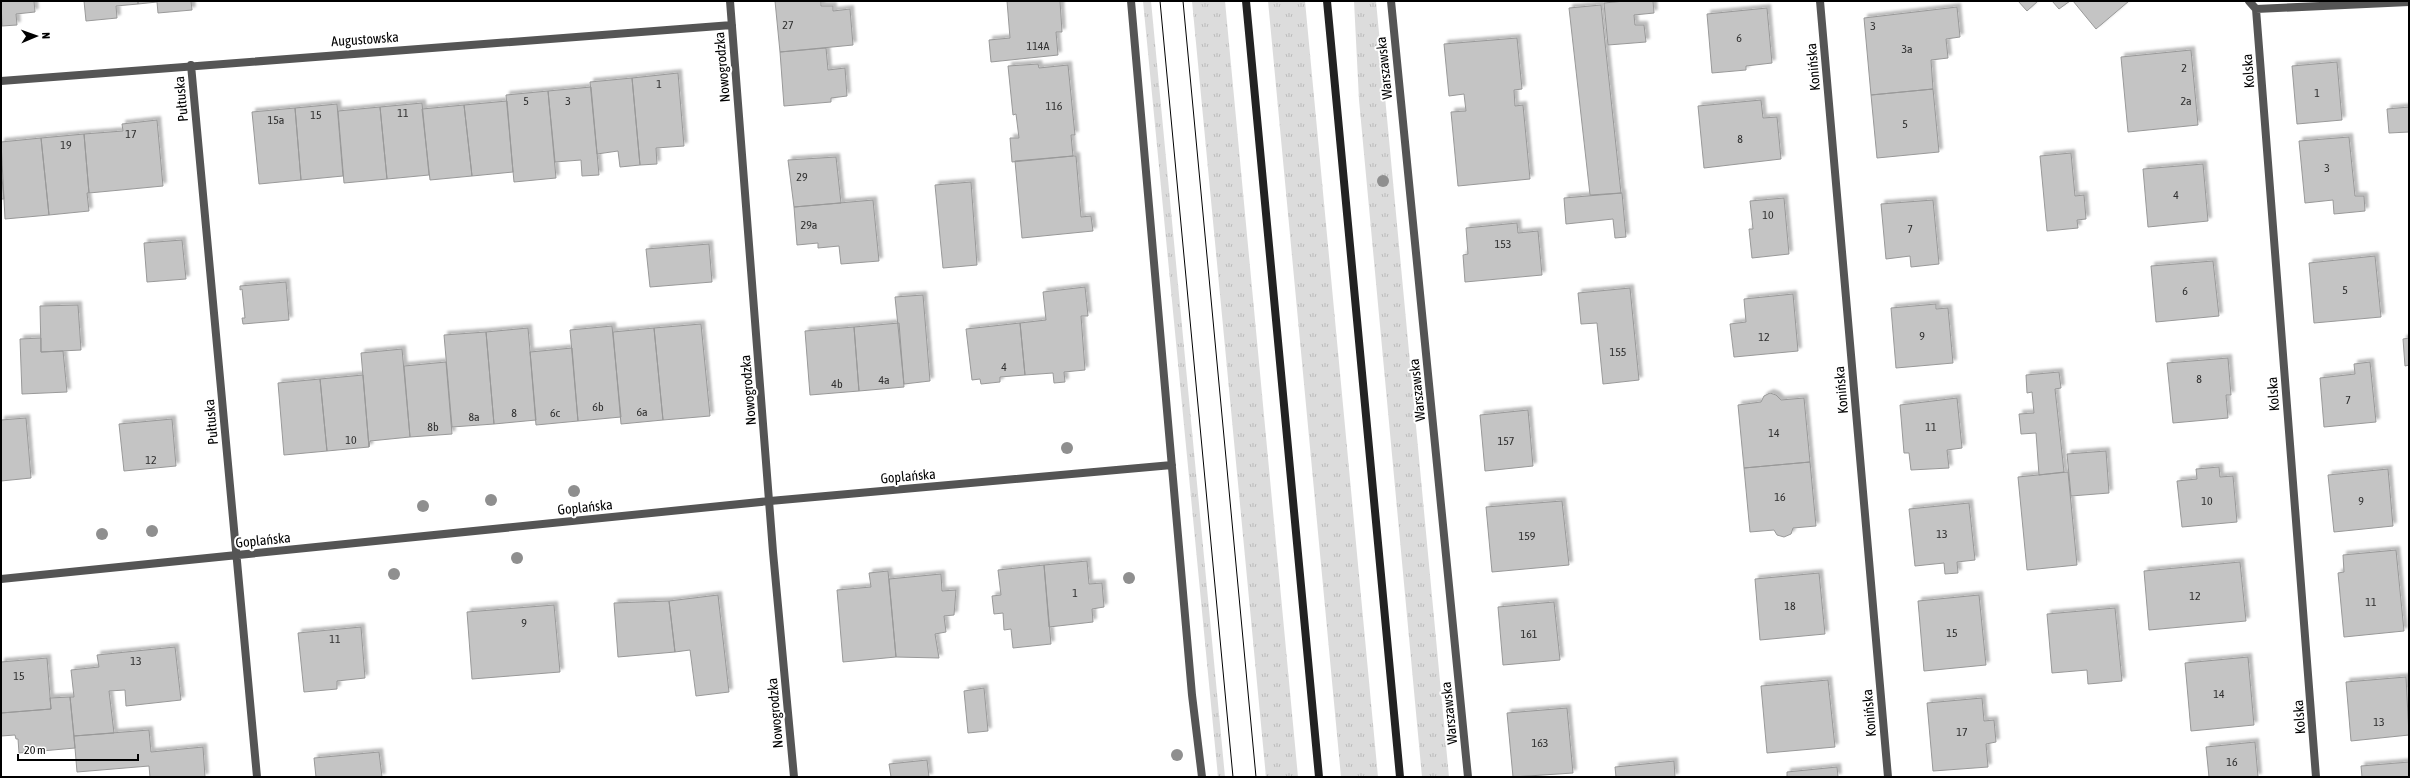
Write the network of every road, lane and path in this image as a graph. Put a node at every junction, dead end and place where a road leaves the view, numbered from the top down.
1 (730, 1) edge
2 (1131, 1) edge
3 (1246, 1) edge
4 (1327, 1) edge
5 (1391, 1) edge
6 (1820, 1) edge
7 (2249, 1) edge
8 (2409, 2) edge
9 (2256, 10) junction
10 (732, 25) junction
11 (191, 65) junction
12 (1, 81) edge
13 (1172, 465) junction
14 (770, 501) junction
15 (236, 556) junction
16 (1, 579) edge
17 (257, 777) edge
18 (794, 777) edge
19 (1202, 777) edge
20 (1319, 777) edge
21 (1400, 777) edge
22 (1468, 777) edge
23 (1888, 777) edge
24 (2316, 777) edge

1 - 10 street, Nowogrodzka
2 - 13 street
3 - 20 main road
4 - 21 main road
5 - 22 street, Warszawska
6 - 23 street, Konińska
7 - 9 street
8 - 9 street
9 - 24 street, Kolska
10 - 11 street, Augustowska
10 - 14 street, Nowogrodzka
11 - 12 street, Augustowska
11 - 15 street, Pułtuska
13 - 14 street, Goplańska
13 - 19 street
14 - 15 street, Goplańska
14 - 18 street, Nowogrodzka
15 - 16 street, Goplańska
15 - 17 street, Pułtuska

